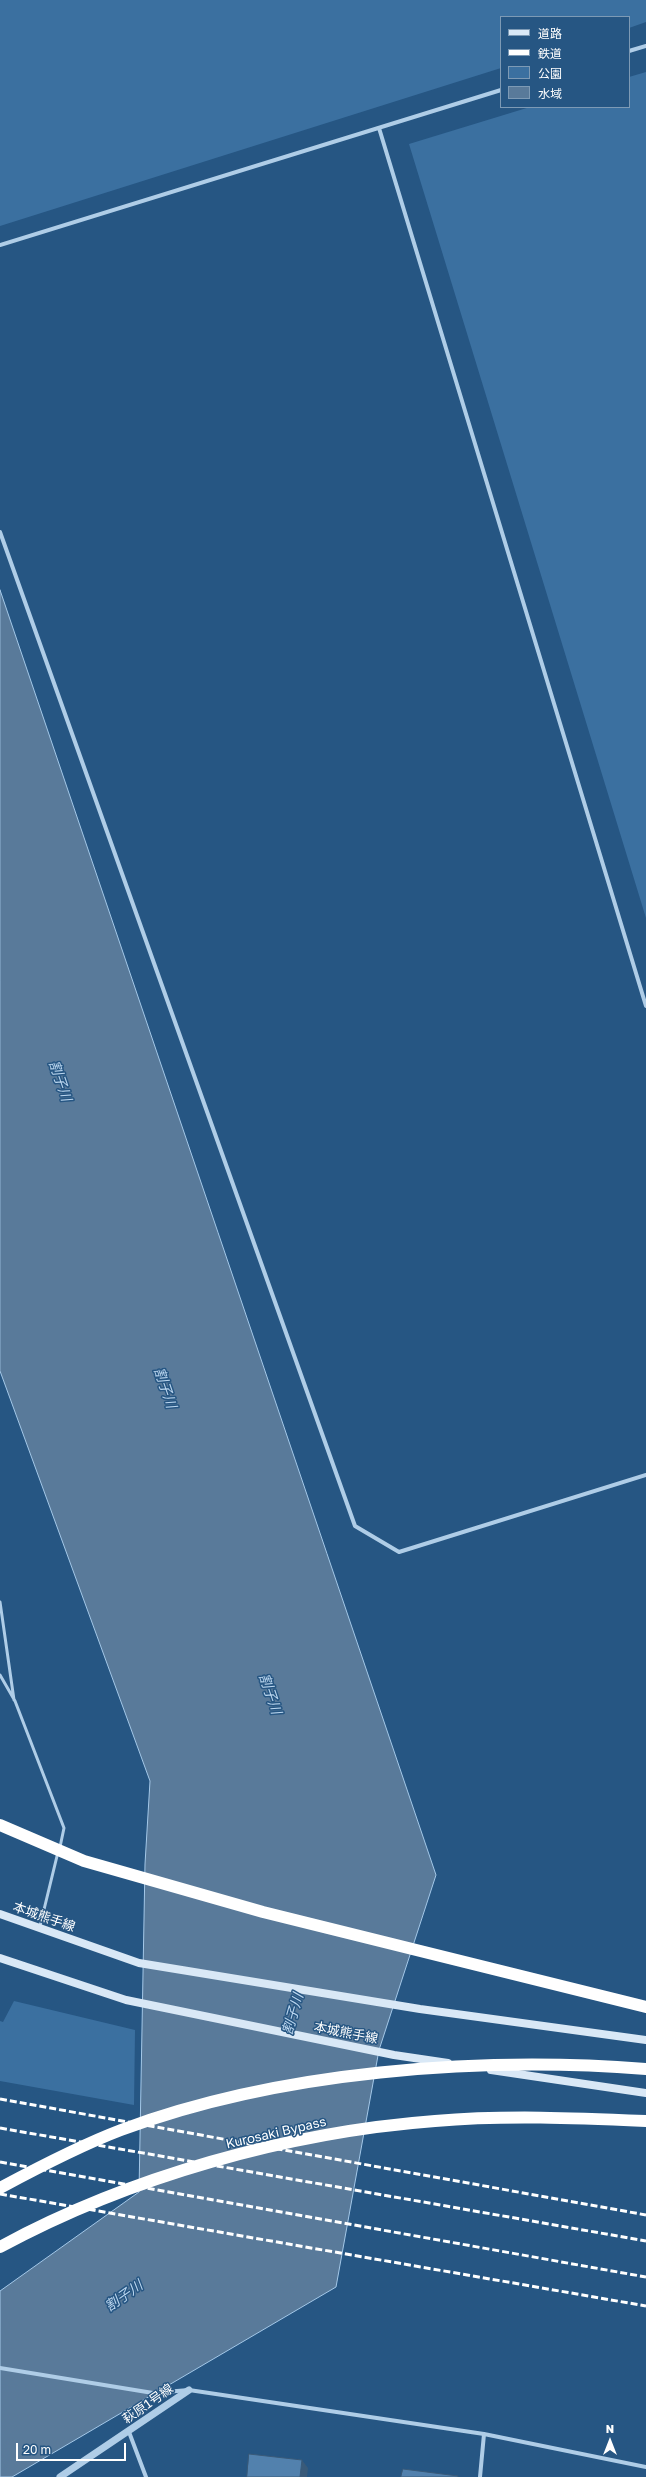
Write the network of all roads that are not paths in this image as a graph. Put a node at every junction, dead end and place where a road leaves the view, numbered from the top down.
1 (646, 46) edge
2 (630, 51) edge
3 (500, 90) edge
4 (379, 128) junction
5 (0, 245) edge
6 (0, 532) edge
7 (646, 1006) edge
8 (646, 1475) edge
9 (0, 1602) edge
10 (0, 1675) edge
11 (15, 1701) junction
12 (0, 1825) edge
13 (0, 1914) edge
14 (40, 1928) junction
15 (0, 1958) edge
16 (646, 2007) edge
17 (646, 2040) edge
18 (646, 2069) edge
19 (646, 2094) edge
20 (646, 2121) edge
21 (0, 2188) edge
22 (0, 2247) edge
23 (0, 2368) edge
24 (189, 2390) junction
25 (129, 2432) junction
26 (484, 2434) junction
27 (646, 2466) edge
28 (60, 2477) edge
29 (146, 2477) edge
30 (480, 2477) edge

1 - 2 street
3 - 4 street
4 - 5 street
4 - 7 street
6 - 8 street
9 - 11 lane
10 - 11 lane
11 - 14 lane
12 - 16 highway
13 - 14 main road, 本城熊手線
14 - 17 main road, 本城熊手線
15 - 19 main road, 本城熊手線
18 - 21 highway
20 - 22 highway, Kurosaki Bypass
23 - 24 street
24 - 25 street, 萩原1号線
24 - 26 street
25 - 28 street, 萩原1号線
25 - 29 street
26 - 27 street
26 - 30 street

